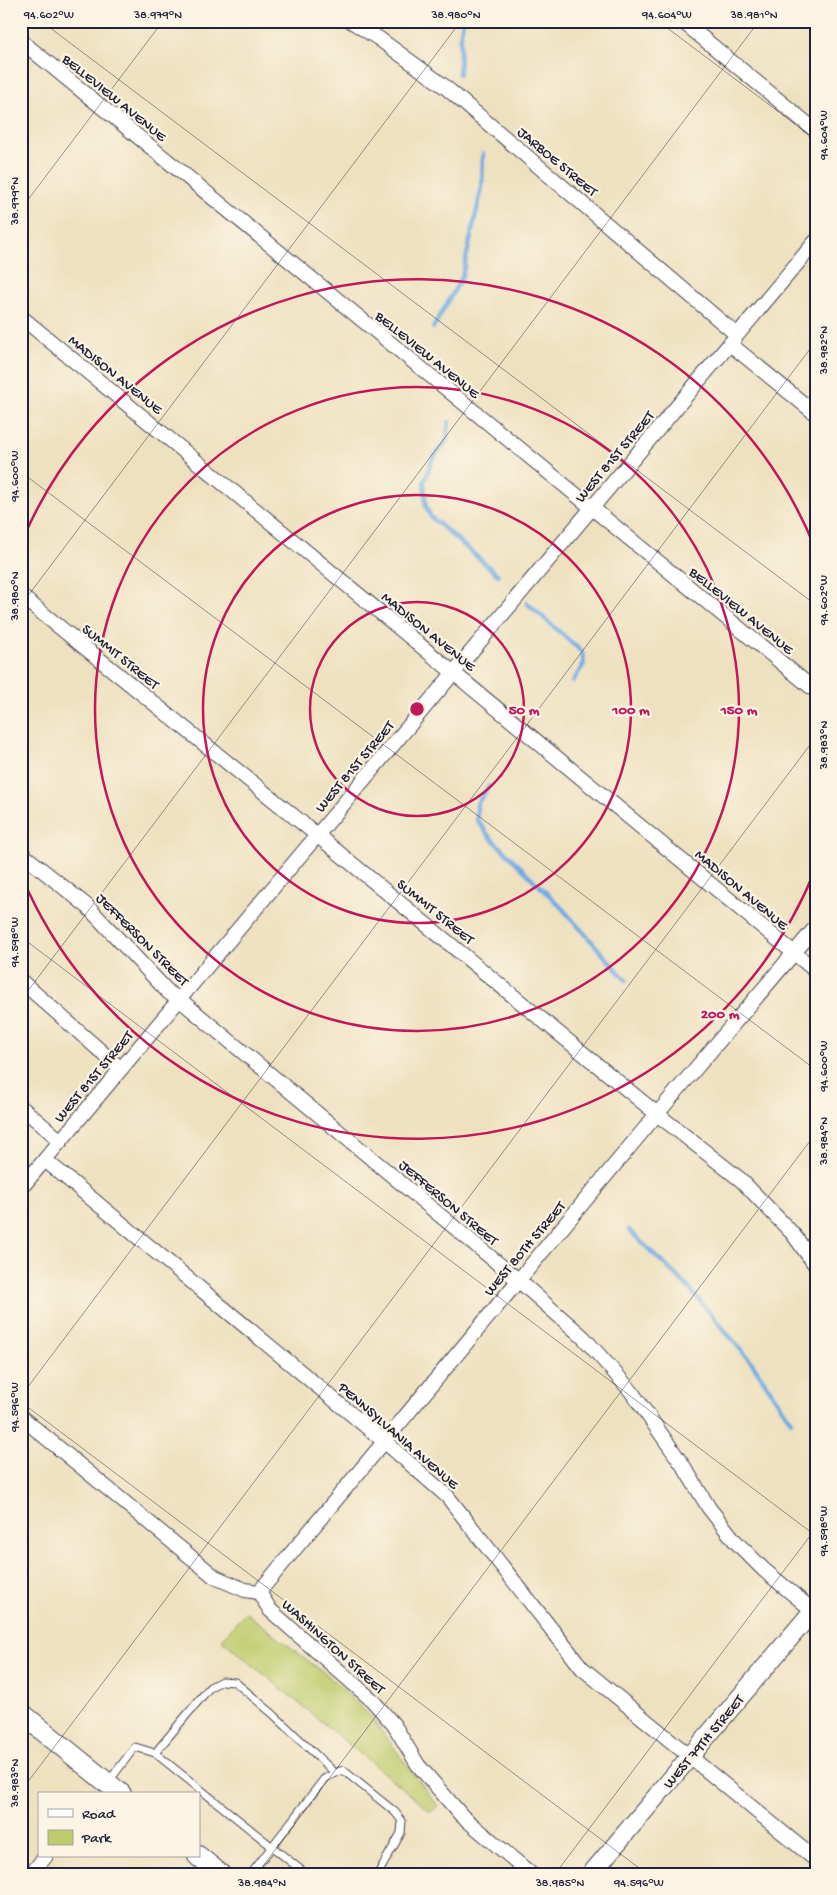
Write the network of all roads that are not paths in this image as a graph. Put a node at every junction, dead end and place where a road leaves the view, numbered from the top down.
1 (351, 21) edge
2 (682, 21) edge
3 (21, 41) edge
4 (816, 131) edge
5 (816, 242) edge
6 (21, 318) edge
7 (733, 339) junction
8 (816, 414) edge
9 (591, 509) junction
10 (21, 596) edge
11 (454, 672) junction
12 (816, 691) edge
13 (317, 835) junction
14 (21, 853) edge
15 (816, 926) edge
16 (794, 953) junction
17 (816, 971) edge
18 (21, 981) edge
19 (179, 999) junction
20 (120, 1069) junction
21 (21, 1107) edge
22 (657, 1114) junction
23 (61, 1140) junction
24 (45, 1160) junction
25 (21, 1188) edge
26 (816, 1266) edge
27 (518, 1280) junction
28 (21, 1417) edge
29 (385, 1442) junction
30 (259, 1592) junction
31 (815, 1610) edge
32 (21, 1713) edge
33 (155, 1753) junction
34 (690, 1756) junction
35 (334, 1773) junction
36 (109, 1790) edge
37 (272, 1846) junction
38 (44, 1858) edge
39 (200, 1858) edge
40 (816, 1860) edge
41 (378, 1873) edge
42 (31, 1874) edge
43 (220, 1874) edge
44 (251, 1874) edge
45 (306, 1874) edge
46 (531, 1874) edge
47 (591, 1874) edge

1 - 7 street, JARBOE STREET
2 - 4 street
3 - 9 street, BELLEVIEW AVENUE
5 - 7 street, WEST 81ST STREET
6 - 11 street, MADISON AVENUE
7 - 8 street, JARBOE STREET
7 - 9 street, WEST 81ST STREET
9 - 11 street, WEST 81ST STREET
9 - 12 street, BELLEVIEW AVENUE
10 - 13 street, SUMMIT STREET
11 - 13 street, WEST 81ST STREET
11 - 16 street, MADISON AVENUE
13 - 19 street, WEST 81ST STREET
13 - 22 street, SUMMIT STREET
14 - 19 street, JEFFERSON STREET
15 - 16 street, WEST 80TH STREET
16 - 17 street, MADISON AVENUE
16 - 22 street, WEST 80TH STREET
18 - 20 street
19 - 20 street, WEST 81ST STREET
19 - 27 street, JEFFERSON STREET
20 - 23 street, WEST 81ST STREET
21 - 23 street, WEST 81ST STREET
22 - 26 street, SUMMIT STREET
22 - 27 street, WEST 80TH STREET
23 - 24 street, WEST 81ST STREET
24 - 25 street, WEST 81ST STREET
24 - 29 street, PENNSYLVANIA AVENUE
27 - 29 street, WEST 80TH STREET
27 - 31 street, JEFFERSON STREET
28 - 30 street
29 - 30 street, WEST 80TH STREET
29 - 34 street, PENNSYLVANIA AVENUE
30 - 46 street, WASHINGTON STREET
31 - 34 street, WEST 79TH STREET
32 - 36 main road
33 - 35 lane
33 - 36 lane
33 - 37 lane
34 - 40 street, PENNSYLVANIA AVENUE
34 - 47 street, WEST 79TH STREET
35 - 37 lane
35 - 41 lane
37 - 44 lane
37 - 45 lane
38 - 42 street
39 - 43 main road

